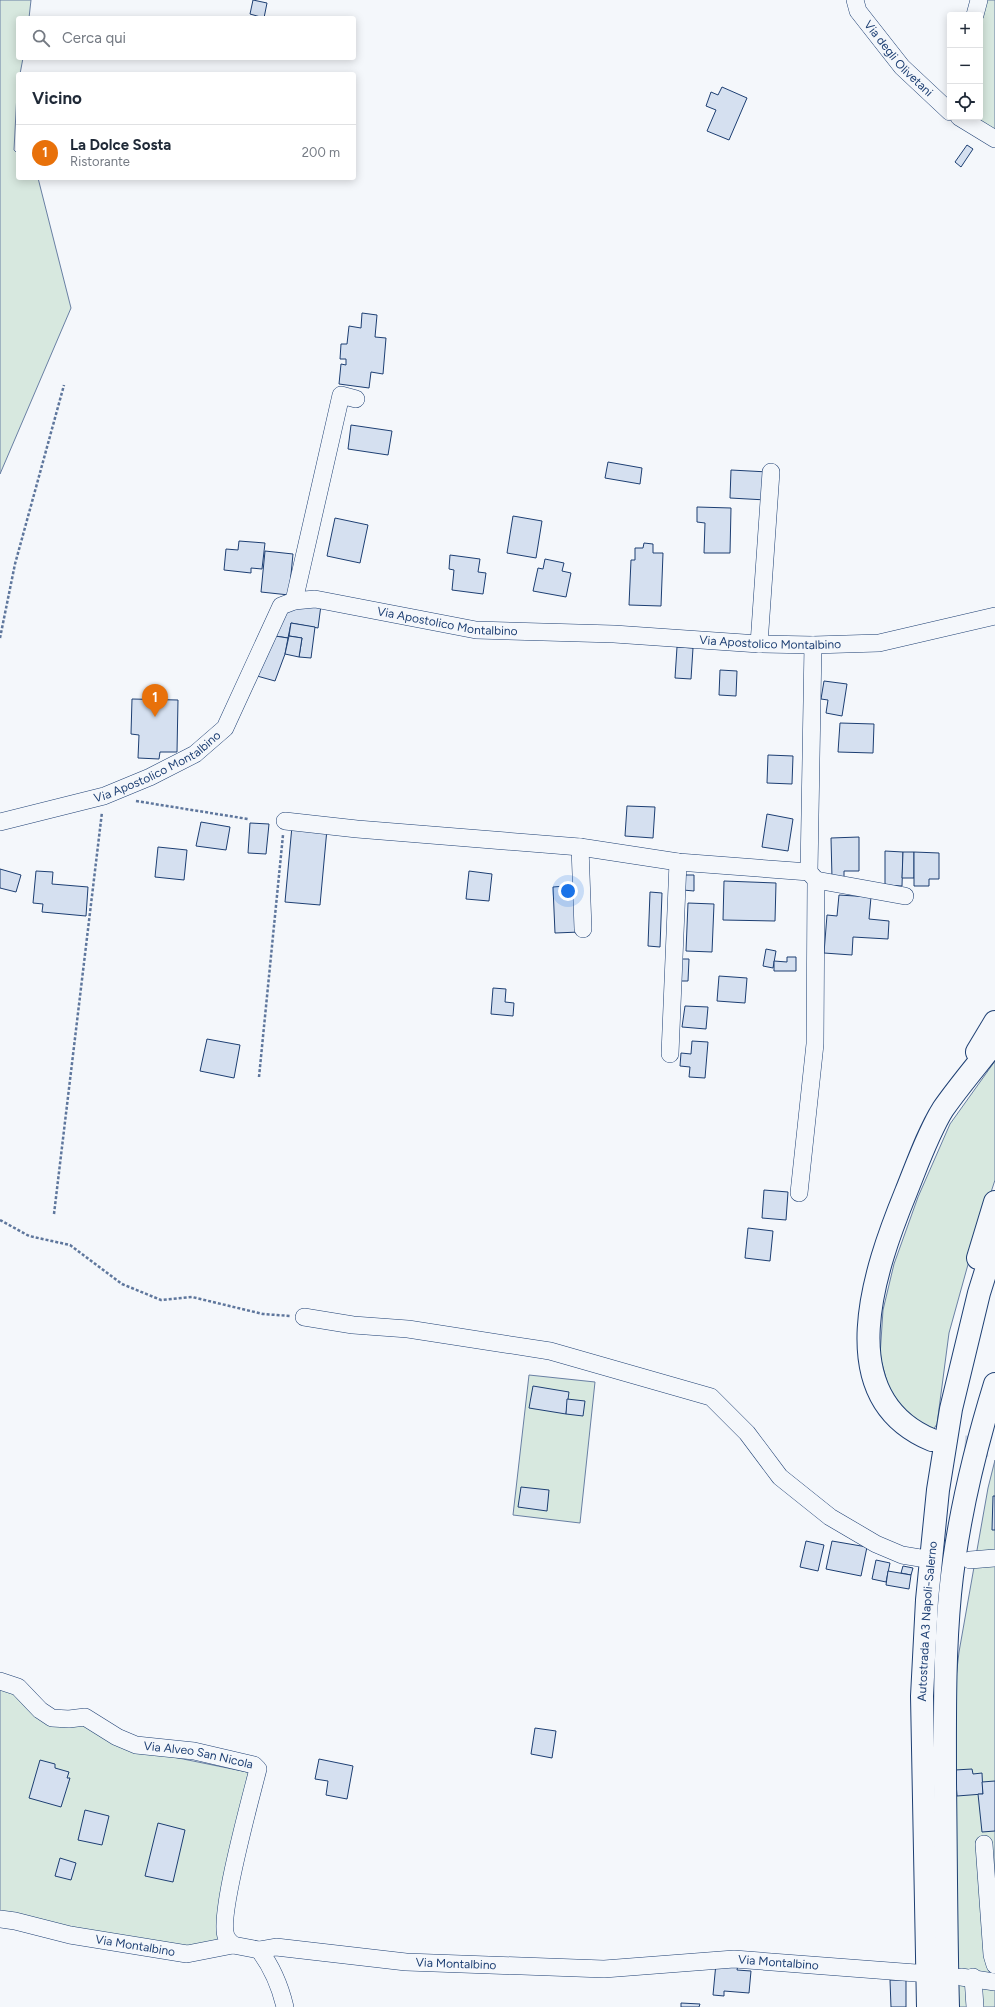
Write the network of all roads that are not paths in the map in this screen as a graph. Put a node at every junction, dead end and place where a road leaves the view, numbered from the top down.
1 (855, 0) edge
2 (979, 0) edge
3 (976, 12) edge
4 (947, 109) edge
5 (964, 120) edge
6 (995, 139) edge
7 (356, 399) dead end
8 (771, 472) dead end
9 (294, 601) junction
10 (995, 616) edge
11 (759, 644) junction
12 (813, 645) junction
13 (285, 821) road end
14 (0, 822) edge
15 (580, 847) junction
16 (678, 862) junction
17 (813, 876) junction
18 (905, 896) dead end
19 (583, 929) dead end
20 (995, 1022) edge
21 (995, 1042) edge
22 (670, 1054) dead end
23 (943, 1110) junction
24 (799, 1192) dead end
25 (995, 1202) edge
26 (995, 1242) edge
27 (304, 1317) road end
28 (961, 1363) junction
29 (995, 1384) edge
30 (932, 1440) tunnel mouth
31 (920, 1558) dead end
32 (995, 1558) edge
33 (970, 1560) dead end
34 (0, 1680) edge
35 (984, 1844) dead end
36 (0, 1919) edge
37 (233, 1946) junction
38 (259, 1950) junction
39 (995, 1965) edge
40 (916, 1973) dead end
41 (995, 1982) edge
42 (285, 2007) edge
43 (928, 2007) edge
44 (948, 2007) edge
45 (975, 2007) edge

1 - 4 street, Via degli Olivetani
2 - 3 street
5 - 6 street
7 - 9 street
8 - 11 street
9 - 11 street, Via Apostolico Montalbino
9 - 14 street, Via Apostolico Montalbino
10 - 12 street, Via Apostolico Montalbino
11 - 12 street, Via Apostolico Montalbino
12 - 17 street
13 - 15 street
15 - 16 street
15 - 19 street
16 - 17 street
16 - 22 street
17 - 18 street
17 - 24 street
20 - 23 highway
21 - 23 highway
23 - 30 highway
25 - 28 highway
26 - 28 highway, Autostrada A3 Napoli-Salerno
27 - 31 street
28 - 43 highway, Autostrada A3 Napoli-Salerno
29 - 44 highway, Autostrada A3 Napoli-Salerno
32 - 33 street
34 - 37 street, Via Alveo San Nicola
35 - 39 street
36 - 37 street, Via Montalbino
37 - 38 street, Via Montalbino
38 - 40 street, Via Montalbino
38 - 42 street
41 - 45 street

